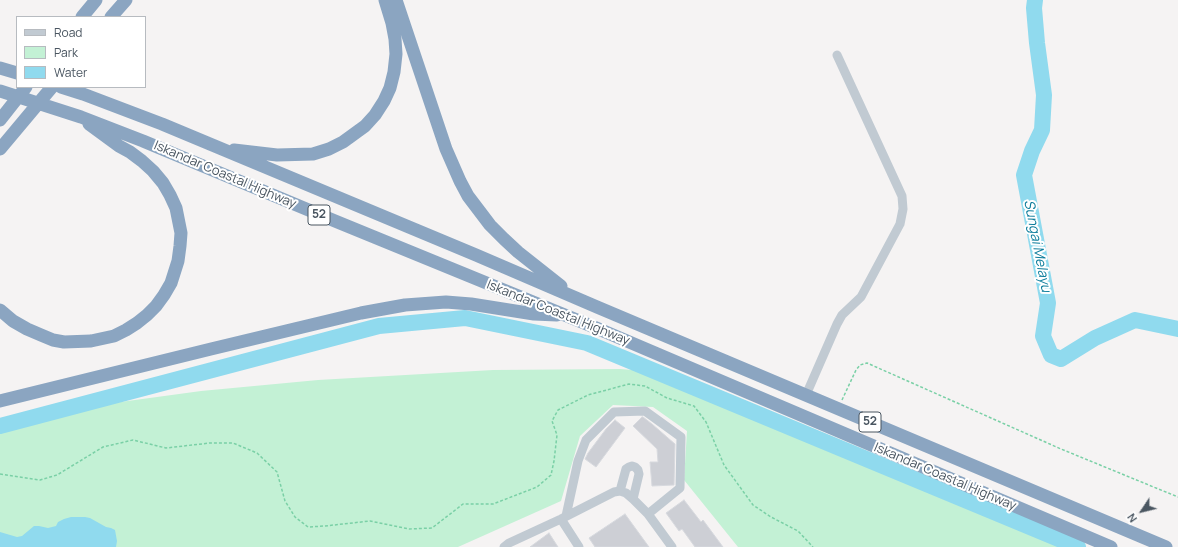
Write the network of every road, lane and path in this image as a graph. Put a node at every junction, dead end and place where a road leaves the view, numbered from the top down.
1 (126, 0) edge
2 (385, 0) edge
3 (396, 0) edge
4 (95, 1) edge
5 (83, 16) edge
6 (112, 16) edge
7 (837, 55) dead end
8 (0, 68) edge
9 (16, 73) edge
10 (25, 88) edge
11 (51, 88) edge
12 (64, 88) edge
13 (0, 91) edge
14 (77, 116) junction
15 (0, 120) edge
16 (13, 133) junction
17 (0, 149) edge
18 (222, 150) junction
19 (0, 159) edge
20 (573, 297) junction
21 (0, 310) edge
22 (565, 315) junction
23 (806, 395) junction
24 (0, 401) edge
25 (837, 408) junction
26 (0, 474) edge
27 (617, 492) junction
28 (1178, 497) edge
29 (633, 498) junction
30 (648, 514) junction
31 (563, 518) junction
32 (1099, 544) edge
33 (504, 547) edge
34 (579, 547) edge
35 (672, 547) edge
36 (813, 547) edge
37 (1111, 547) edge
38 (1166, 547) edge

1 - 6 highway
2 - 18 highway
3 - 20 highway
4 - 5 highway
7 - 23 street
8 - 9 highway
10 - 15 highway
11 - 16 highway
12 - 18 highway, Iskandar Coastal Highway / 52
13 - 14 highway, Iskandar Coastal Highway / 52
14 - 21 highway
14 - 22 highway, Iskandar Coastal Highway / 52
16 - 17 highway
16 - 19 highway
18 - 20 highway, Iskandar Coastal Highway / 52
20 - 23 highway, Iskandar Coastal Highway / 52
22 - 24 highway
22 - 32 highway, Iskandar Coastal Highway / 52
23 - 25 highway, Iskandar Coastal Highway / 52
25 - 28 path
25 - 38 highway, Iskandar Coastal Highway / 52
26 - 36 path
27 - 29 street
27 - 29 street
27 - 31 street
29 - 30 street
30 - 31 street
30 - 35 street
31 - 33 street
31 - 34 street
32 - 37 highway, Iskandar Coastal Highway / 52

